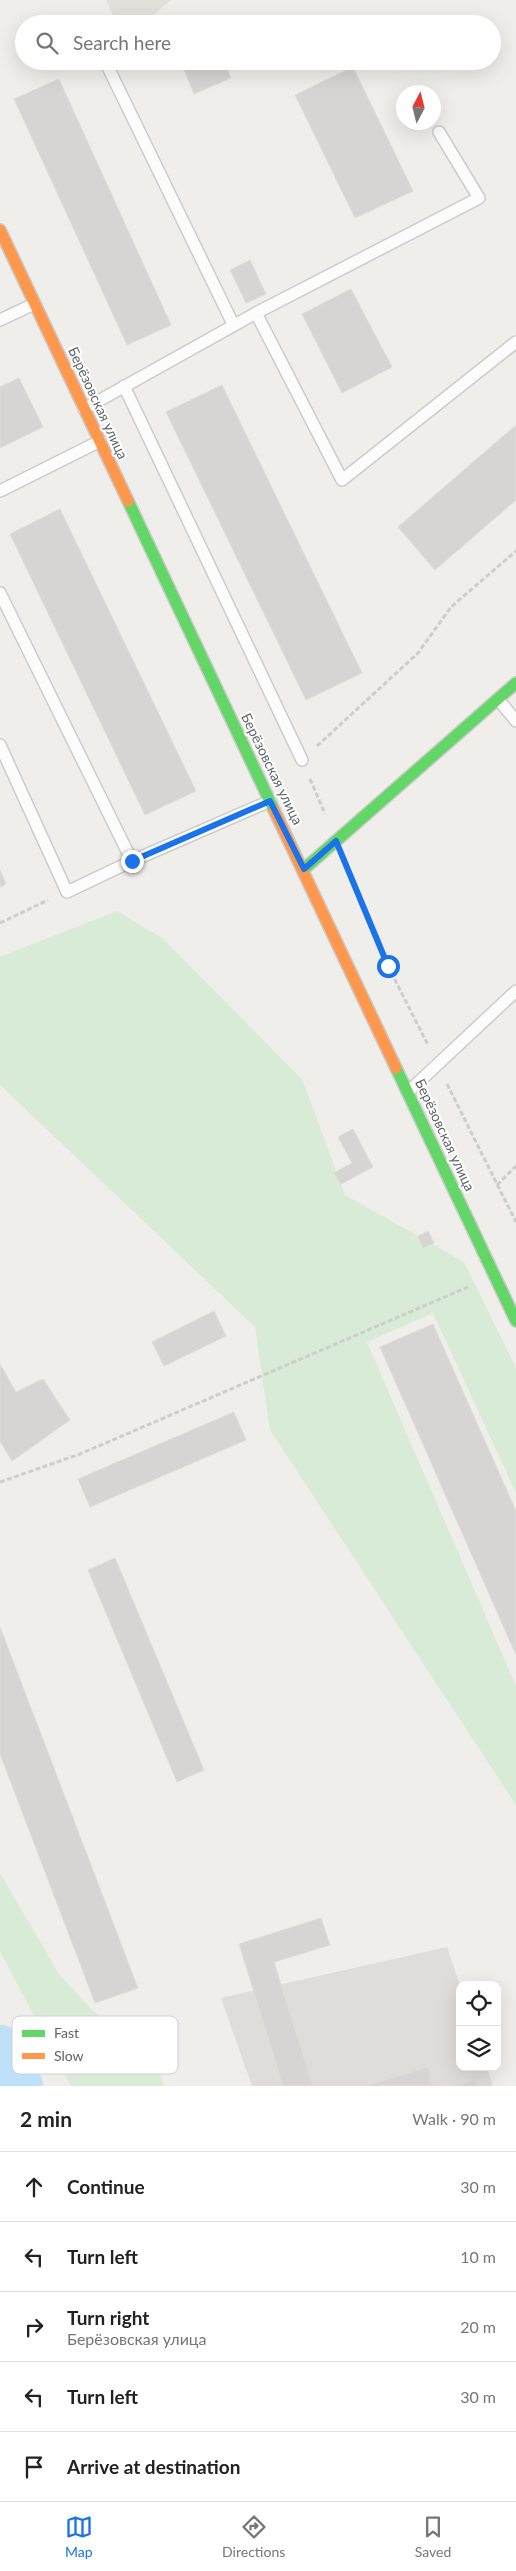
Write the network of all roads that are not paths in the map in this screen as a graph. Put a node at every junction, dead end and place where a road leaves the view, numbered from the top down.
1 (109, 70) edge
2 (438, 132) dead end
3 (0, 230) edge
4 (34, 304) junction
5 (256, 313) junction
6 (0, 320) edge
7 (233, 324) junction
8 (516, 342) edge
9 (124, 386) junction
10 (84, 409) junction
11 (100, 442) junction
12 (0, 491) edge
13 (0, 593) edge
14 (516, 683) edge
15 (498, 699) junction
16 (516, 721) edge
17 (0, 745) edge
18 (302, 760) road end
19 (270, 801) junction
20 (132, 861) junction
21 (304, 869) junction
22 (516, 991) edge
23 (408, 1092) junction
24 (516, 1321) edge

1 - 7 lane
2 - 5 lane
3 - 4 street, Берёзовская улица
4 - 6 lane
4 - 10 street, Берёзовская улица
5 - 7 lane
5 - 8 lane
7 - 9 lane
9 - 10 lane
9 - 18 lane
10 - 11 street, Берёзовская улица
11 - 12 lane
11 - 19 street, Берёзовская улица
13 - 20 lane
14 - 15 street
15 - 16 lane
15 - 21 street
17 - 20 lane
19 - 20 lane
19 - 21 street, Берёзовская улица
21 - 23 street, Берёзовская улица
22 - 23 lane
23 - 24 street, Берёзовская улица

